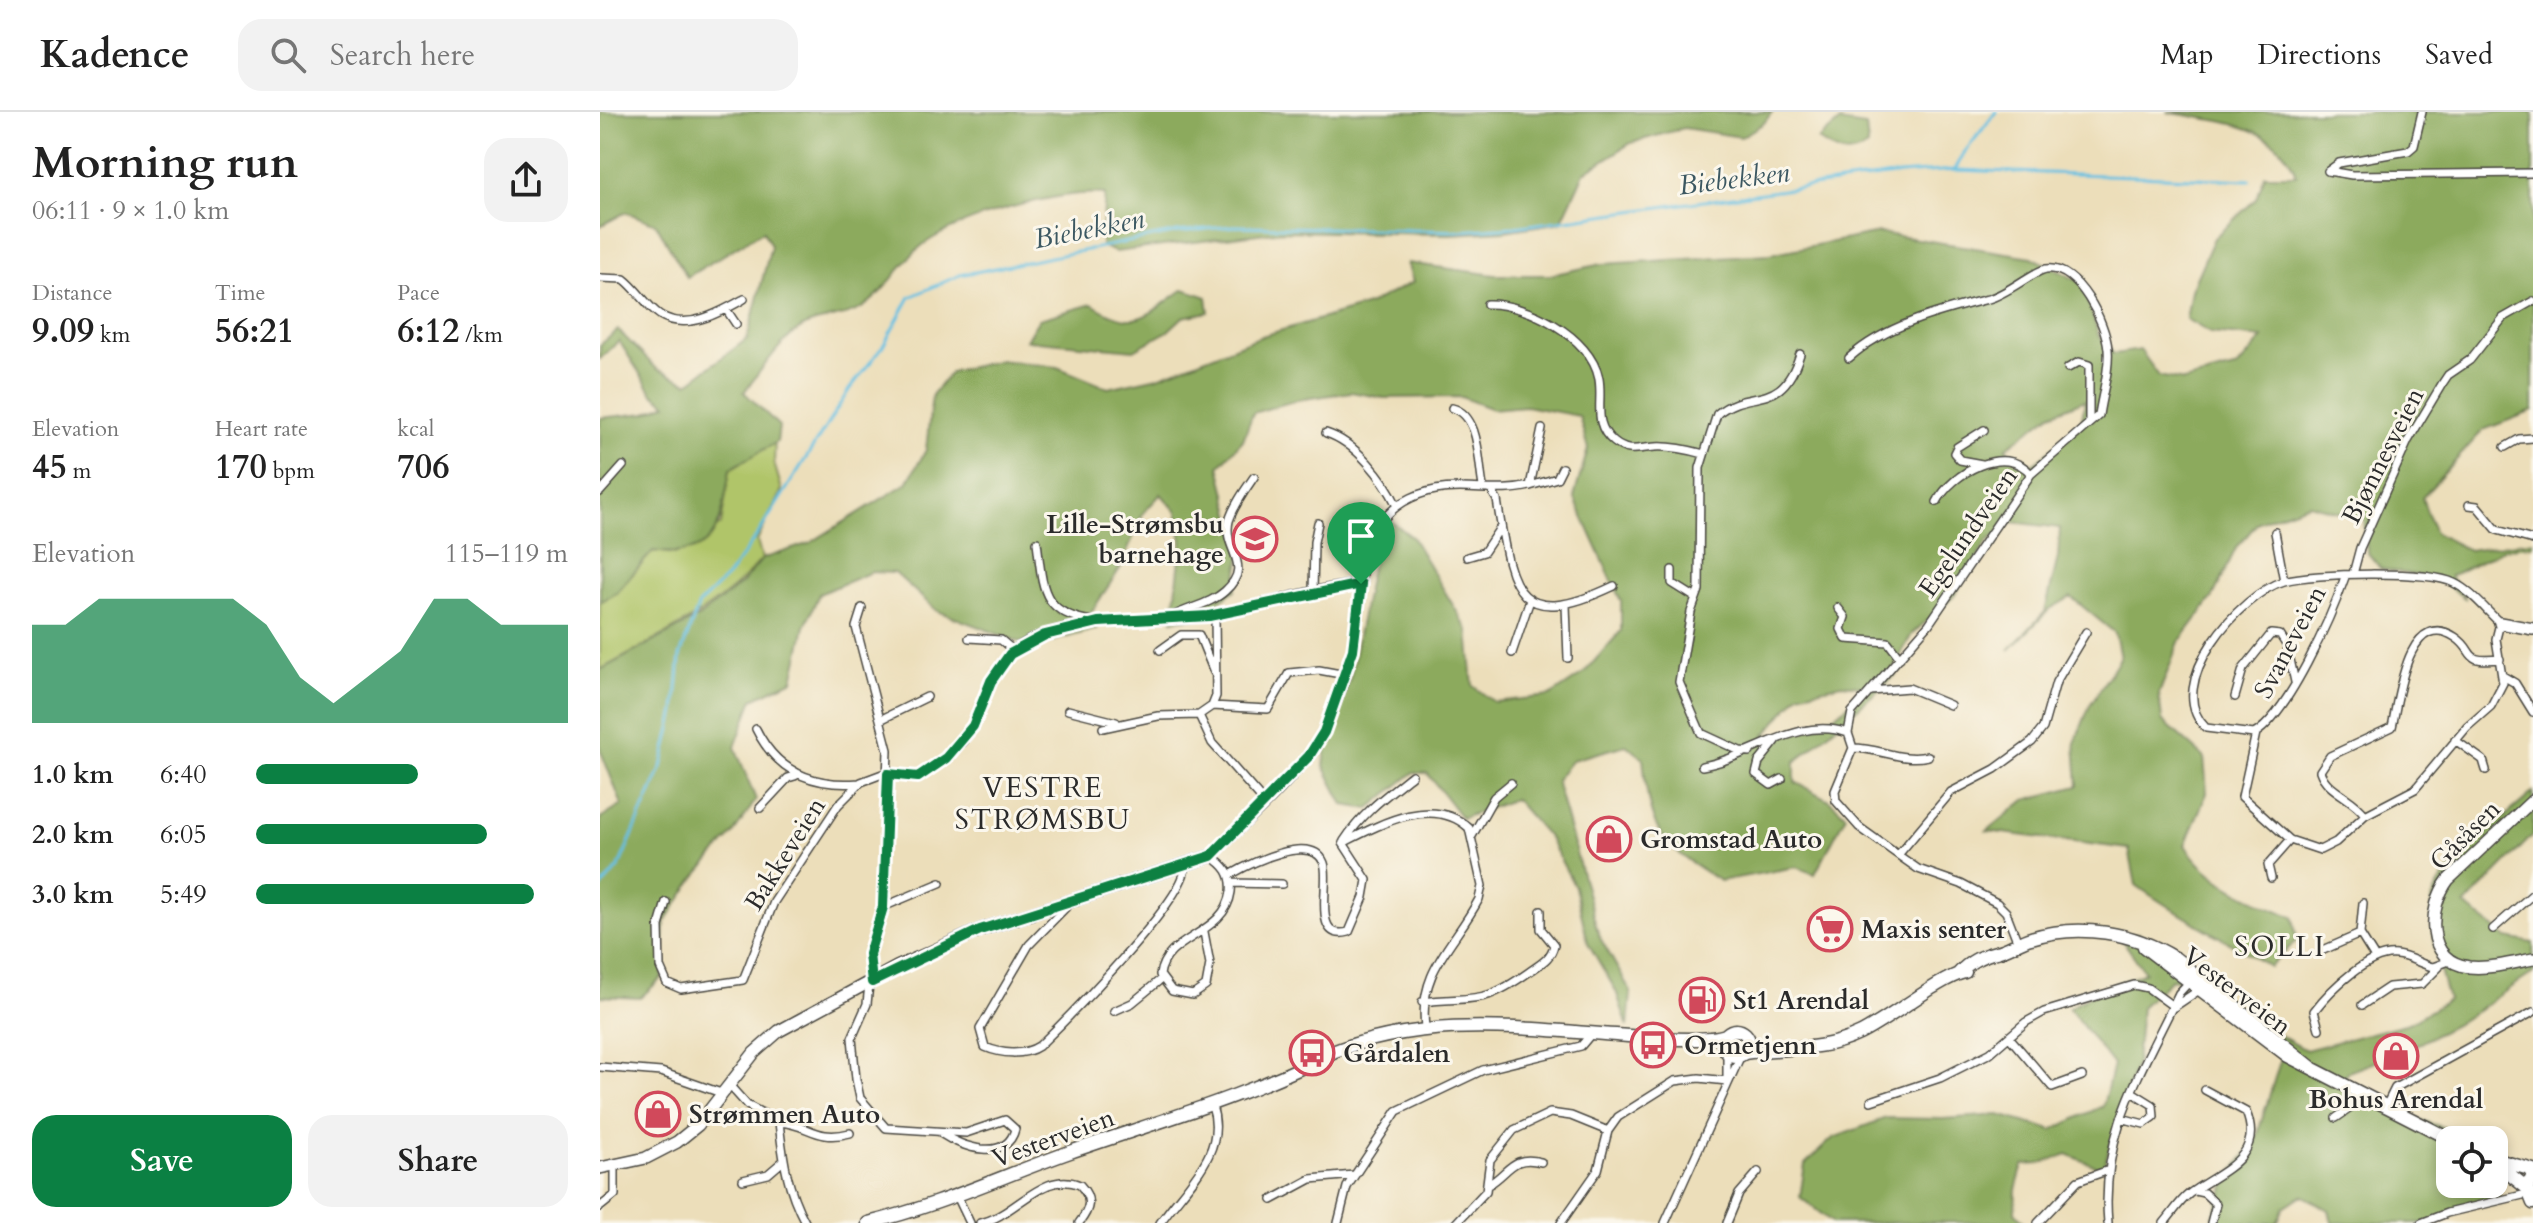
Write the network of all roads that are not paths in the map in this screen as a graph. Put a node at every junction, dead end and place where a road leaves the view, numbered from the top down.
1 (2422, 112) edge
2 (2533, 173) edge
3 (600, 278) edge
4 (744, 299) dead end
5 (2533, 301) edge
6 (1487, 304) dead end
7 (726, 309) junction
8 (736, 324) dead end
9 (1800, 354) dead end
10 (1849, 358) dead end
11 (2068, 368) dead end
12 (1452, 408) dead end
13 (2089, 422) junction
14 (1542, 429) dead end
15 (1984, 430) dead end
16 (1326, 433) dead end
17 (2533, 438) edge
18 (2505, 447) dead end
19 (1704, 454) junction
20 (1988, 463) junction
21 (623, 466) dead end
22 (1562, 468) dead end
23 (2031, 474) junction
24 (1254, 477) dead end
25 (1530, 486) junction
26 (1487, 488) junction
27 (600, 492) edge
28 (1937, 502) dead end
29 (2469, 505) dead end
30 (1397, 506) junction
31 (1318, 523) dead end
32 (1501, 526) junction
33 (2275, 532) dead end
34 (2533, 540) edge
35 (1037, 542) dead end
36 (1467, 557) dead end
37 (1672, 570) dead end
38 (2349, 575) junction
39 (2284, 581) junction
40 (1361, 584) junction
41 (1614, 586) dead end
42 (1313, 594) junction
43 (1696, 598) junction
44 (1530, 600) junction
45 (1566, 605) junction
46 (862, 608) dead end
47 (1838, 608) dead end
48 (1215, 615) junction
49 (1172, 618) junction
50 (1098, 622) junction
51 (2500, 623) junction
52 (2533, 629) edge
53 (2086, 632) dead end
54 (969, 638) dead end
55 (1160, 650) dead end
56 (1014, 651) junction
57 (1512, 653) dead end
58 (1568, 658) dead end
59 (1900, 658) junction
60 (2500, 659) junction
61 (1346, 675) junction
62 (2503, 676) junction
63 (2295, 682) junction
64 (1217, 685) junction
65 (1871, 691) junction
66 (927, 697) dead end
67 (2235, 697) dead end
68 (1950, 705) dead end
69 (1212, 706) junction
70 (1068, 710) dead end
71 (2533, 712) edge
72 (1199, 715) junction
73 (882, 719) junction
74 (1127, 722) junction
75 (1103, 728) dead end
76 (756, 729) dead end
77 (1848, 733) junction
78 (2256, 733) junction
79 (1777, 739) junction
80 (2455, 740) junction
81 (1853, 748) junction
82 (1750, 752) junction
83 (1928, 756) dead end
84 (1702, 766) dead end
85 (2486, 770) dead end
86 (888, 774) junction
87 (1412, 775) dead end
88 (795, 776) junction
89 (1782, 779) dead end
90 (861, 782) junction
91 (1511, 783) dead end
92 (2533, 800) edge
93 (1265, 803) junction
94 (760, 808) dead end
95 (2365, 815) junction
96 (1472, 836) junction
97 (2290, 840) junction
98 (1343, 843) junction
99 (1898, 855) junction
100 (1211, 856) junction
101 (1185, 866) junction
102 (2271, 878) dead end
103 (1230, 879) junction
104 (940, 883) dead end
105 (1282, 884) dead end
106 (2533, 894) edge
107 (1072, 900) junction
108 (666, 902) dead end
109 (2363, 903) dead end
110 (883, 907) junction
111 (1541, 911) dead end
112 (2493, 929) dead end
113 (1204, 932) junction
114 (2360, 934) junction
115 (2018, 943) junction
116 (2321, 951) dead end
117 (2375, 958) junction
118 (2533, 959) edge
119 (2452, 960) junction
120 (2439, 967) junction
121 (1160, 980) junction
122 (870, 983) junction
123 (2198, 983) junction
124 (1422, 1002) junction
125 (2362, 1005) dead end
126 (2174, 1007) junction
127 (1114, 1011) dead end
128 (2533, 1012) edge
129 (1425, 1027) junction
130 (2319, 1029) dead end
131 (1592, 1033) junction
132 (1726, 1035) junction
133 (1747, 1036) junction
134 (1649, 1037) junction
135 (2010, 1038) junction
136 (1796, 1049) junction
137 (1734, 1052) junction
138 (600, 1067) edge
139 (2082, 1076) dead end
140 (1727, 1081) junction
141 (727, 1090) junction
142 (2205, 1090) dead end
143 (2132, 1092) junction
144 (2365, 1098) junction
145 (1871, 1101) dead end
146 (1212, 1106) junction
147 (2385, 1108) junction
148 (2121, 1118) junction
149 (2336, 1118) dead end
150 (779, 1122) junction
151 (1608, 1131) junction
152 (2436, 1132) edge
153 (850, 1133) dead end
154 (942, 1134) junction
155 (782, 1162) junction
156 (1541, 1162) dead end
157 (2508, 1164) edge
158 (615, 1166) junction
159 (600, 1168) edge
160 (2106, 1171) junction
161 (1758, 1172) dead end
162 (2533, 1172) edge
163 (1354, 1175) junction
164 (2508, 1175) edge
165 (743, 1180) dead end
166 (1488, 1185) junction
167 (2195, 1191) junction
168 (958, 1198) junction
169 (2530, 1198) edge
170 (1272, 1200) dead end
171 (600, 1207) edge
172 (894, 1220) edge
173 (805, 1222) edge
174 (868, 1223) edge
175 (970, 1223) edge
176 (980, 1223) edge
177 (1079, 1223) edge
178 (1160, 1223) edge
179 (1338, 1223) edge
180 (1456, 1223) edge
181 (1561, 1223) edge
182 (1665, 1223) edge
183 (1727, 1223) edge
184 (2038, 1223) edge
185 (2108, 1223) edge
186 (2164, 1223) edge
187 (2211, 1223) edge
188 (2421, 1223) edge

1 - 2 street
3 - 7 street
4 - 7 street
5 - 38 street, Bjønnesveien
6 - 19 street
7 - 8 street
9 - 19 street
10 - 13 street, Egelundveien
11 - 13 street
12 - 26 street
13 - 23 street, Egelundveien
14 - 25 street
15 - 20 street
16 - 30 street
17 - 18 street
19 - 43 street
20 - 23 street
20 - 28 street
21 - 27 street
22 - 25 street
23 - 59 street, Egelundveien
24 - 49 street
25 - 26 street
26 - 30 street
26 - 32 street
29 - 34 street
30 - 40 street
31 - 42 street
32 - 36 street
32 - 44 street
33 - 39 street
35 - 50 street
37 - 43 street
38 - 39 street, Svaneveien
38 - 51 street
38 - 63 street, Svaneveien
39 - 78 street, Svaneveien
40 - 42 street
40 - 61 street
41 - 45 street
42 - 48 street
43 - 82 street
44 - 45 street
44 - 57 street
45 - 58 street
46 - 73 street
47 - 59 street
48 - 49 street
48 - 64 street
49 - 50 street
50 - 56 street
51 - 52 main road
51 - 60 street
53 - 99 street
54 - 56 street
55 - 64 street
56 - 86 street, Bakkeveien
59 - 65 street, Egelundveien
60 - 62 street
60 - 95 street
61 - 69 street
61 - 93 street
62 - 71 street
62 - 80 street
63 - 67 street
63 - 78 street, Svaneveien
64 - 69 street
65 - 68 street
65 - 77 street, Egelundveien
66 - 73 street
69 - 72 street
70 - 74 street
72 - 74 street
72 - 93 street
73 - 86 street
74 - 75 street
76 - 88 street, Bakkeveien
77 - 79 street
77 - 81 street
78 - 97 street
79 - 82 street
79 - 89 street
80 - 85 street
80 - 95 street
81 - 83 street
81 - 99 street
82 - 84 street
86 - 90 street, Bakkeveien
86 - 110 street
87 - 98 street
88 - 90 street, Bakkeveien
88 - 94 street
90 - 108 street, Bakkeveien
91 - 96 street
92 - 119 main road, Gåsåsen
93 - 100 street
95 - 97 street
96 - 98 street
96 - 124 street
97 - 102 street
98 - 103 street
99 - 115 street
100 - 101 main road
100 - 103 street
101 - 107 main road
101 - 107 street
103 - 105 street
103 - 113 street
104 - 110 street
106 - 112 street
107 - 122 main road
109 - 114 street
110 - 122 street
111 - 124 street
113 - 121 street
113 - 121 street
114 - 116 street
114 - 117 street
115 - 123 main road, Vesterveien
115 - 136 main road, Vesterveien
117 - 120 street
117 - 130 street
118 - 119 main road
119 - 120 street
120 - 125 street
121 - 127 street
122 - 141 main road
122 - 154 street
123 - 126 street
123 - 126 street
123 - 144 main road, Vesterveien
124 - 129 street
126 - 135 street
126 - 143 street
128 - 147 street
129 - 131 main road, Vesterveien
129 - 146 main road, Vesterveien
131 - 134 main road, Vesterveien
131 - 163 street
132 - 133 main road, Vesterveien
132 - 134 main road, Vesterveien
132 - 137 main road
133 - 136 main road, Vesterveien
133 - 137 main road
134 - 137 main road, Vesterveien
135 - 139 street
135 - 145 street
136 - 137 main road, Vesterveien
137 - 140 street
137 - 140 street
138 - 141 street
140 - 151 street
140 - 182 street
141 - 150 street
141 - 158 main road
142 - 167 street
143 - 148 street
143 - 148 street
144 - 147 main road, Vesterveien
144 - 149 street
146 - 168 main road, Vesterveien
146 - 178 street
147 - 152 main road, Vesterveien
148 - 160 street
150 - 153 street
150 - 155 street
151 - 166 street
151 - 181 street
154 - 154 street
155 - 165 street
155 - 173 street
156 - 166 street
157 - 162 main road
158 - 159 main road
158 - 171 street
160 - 184 street
160 - 185 street
161 - 183 street
162 - 169 main road
163 - 170 street
163 - 179 street
164 - 169 main road
166 - 180 street
167 - 186 street
167 - 187 street
168 - 172 main road, Vesterveien
168 - 175 street
169 - 188 street
172 - 174 main road, Vesterveien
176 - 177 street

